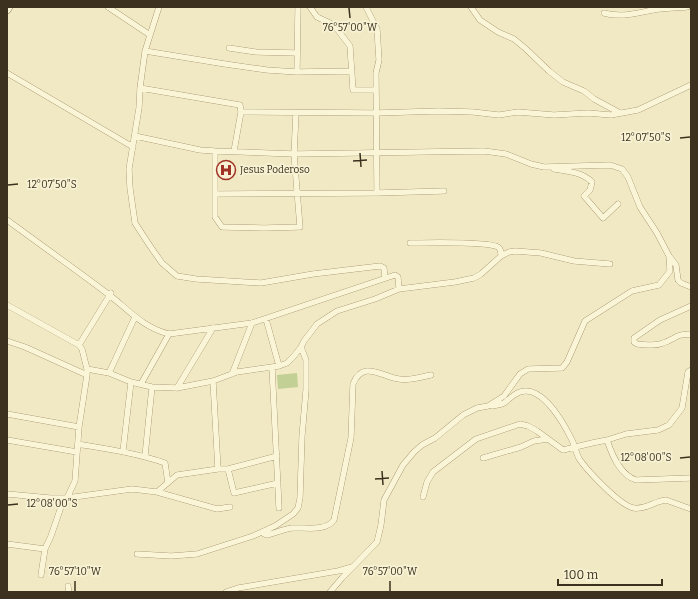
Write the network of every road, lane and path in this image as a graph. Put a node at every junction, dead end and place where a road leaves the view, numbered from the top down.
1 (9, 7) edge
2 (108, 7) edge
3 (159, 7) edge
4 (298, 7) edge
5 (310, 7) edge
6 (366, 7) edge
7 (471, 7) edge
8 (687, 7) edge
9 (7, 10) edge
10 (604, 12) dead end
11 (150, 35) junction
12 (229, 48) dead end
13 (145, 51) junction
14 (297, 53) junction
15 (352, 70) junction
16 (297, 72) junction
17 (7, 73) edge
18 (691, 85) edge
19 (140, 88) junction
20 (376, 90) junction
21 (241, 112) junction
22 (296, 113) junction
23 (377, 113) junction
24 (620, 113) junction
25 (135, 136) junction
26 (133, 147) junction
27 (215, 151) junction
28 (234, 151) junction
29 (376, 153) junction
30 (294, 154) junction
31 (544, 168) junction
32 (444, 191) dead end
33 (377, 193) junction
34 (215, 194) junction
35 (297, 194) junction
36 (618, 204) dead end
37 (7, 220) edge
38 (410, 243) dead end
39 (501, 256) junction
40 (669, 256) junction
41 (610, 264) dead end
42 (385, 278) junction
43 (691, 287) edge
44 (399, 289) junction
45 (110, 294) junction
46 (7, 305) edge
47 (691, 306) edge
48 (135, 317) junction
49 (266, 319) junction
50 (252, 323) junction
51 (213, 328) junction
52 (168, 334) junction
53 (691, 336) edge
54 (7, 341) edge
55 (79, 345) junction
56 (301, 347) junction
57 (279, 366) junction
58 (272, 367) junction
59 (691, 370) edge
60 (87, 372) junction
61 (108, 373) junction
62 (232, 374) junction
63 (431, 375) dead end
64 (213, 381) junction
65 (131, 382) junction
66 (141, 384) junction
67 (152, 387) junction
68 (177, 388) junction
69 (488, 406) junction
70 (7, 414) edge
71 (79, 427) junction
72 (548, 439) junction
73 (7, 440) edge
74 (607, 440) junction
75 (78, 444) junction
76 (575, 447) junction
77 (123, 451) junction
78 (77, 452) junction
79 (145, 456) junction
80 (277, 456) junction
81 (483, 458) dead end
82 (218, 469) junction
83 (228, 469) junction
84 (691, 478) edge
85 (168, 483) junction
86 (278, 483) junction
87 (157, 492) junction
88 (7, 494) edge
89 (423, 497) dead end
90 (67, 498) junction
91 (230, 507) dead end
92 (279, 508) dead end
93 (691, 509) edge
94 (262, 532) junction
95 (7, 544) edge
96 (44, 549) junction
97 (137, 554) dead end
98 (354, 566) junction
99 (41, 575) dead end
100 (226, 592) edge
101 (330, 592) edge

1 - 9 street
2 - 11 street
3 - 11 street
4 - 14 street
5 - 15 street
6 - 20 street
7 - 24 street
8 - 10 street
11 - 13 street
12 - 14 street
13 - 16 street
13 - 19 street
14 - 16 street
15 - 16 street
15 - 20 street
17 - 26 street
18 - 24 street
19 - 21 street
19 - 25 street
20 - 23 street
21 - 22 street
21 - 28 street
22 - 23 street
22 - 30 street
23 - 24 street
23 - 29 street
25 - 26 street
25 - 27 street
26 - 42 street
27 - 28 street
27 - 34 street
28 - 30 street
29 - 30 street
29 - 31 street
29 - 33 street
30 - 35 street
31 - 36 street
31 - 40 street
32 - 33 street
33 - 35 street
34 - 35 street
34 - 35 street
37 - 45 street
38 - 39 street
39 - 41 street
39 - 44 street
40 - 43 street
40 - 69 street
42 - 44 street
42 - 49 street
44 - 56 street
45 - 48 street
45 - 55 street
46 - 55 street
47 - 53 street
48 - 52 street
48 - 61 street
49 - 50 street
49 - 57 street
50 - 51 street
50 - 62 street
51 - 52 street
51 - 68 street
52 - 66 street
54 - 60 street
55 - 60 street
56 - 57 street
56 - 94 street
57 - 58 street
58 - 62 street
58 - 80 street
59 - 74 street
60 - 61 street
60 - 71 street
61 - 65 street
62 - 64 street
63 - 94 street
64 - 68 street
64 - 82 street
65 - 66 street
65 - 77 street
66 - 67 street
67 - 68 street
67 - 79 street
69 - 76 street
69 - 98 street
70 - 71 street
71 - 75 street
72 - 76 street
72 - 81 street
72 - 89 street
73 - 78 street
74 - 76 street
74 - 84 street
75 - 77 street
75 - 78 street
76 - 93 street
77 - 79 street
78 - 90 street
79 - 85 street
80 - 83 street
80 - 86 street
82 - 83 street
82 - 85 street
83 - 86 street
85 - 87 street
86 - 92 street
87 - 90 street
87 - 91 street
88 - 90 street
90 - 96 street
94 - 97 street
95 - 96 street
96 - 99 street
98 - 100 street
98 - 101 street

